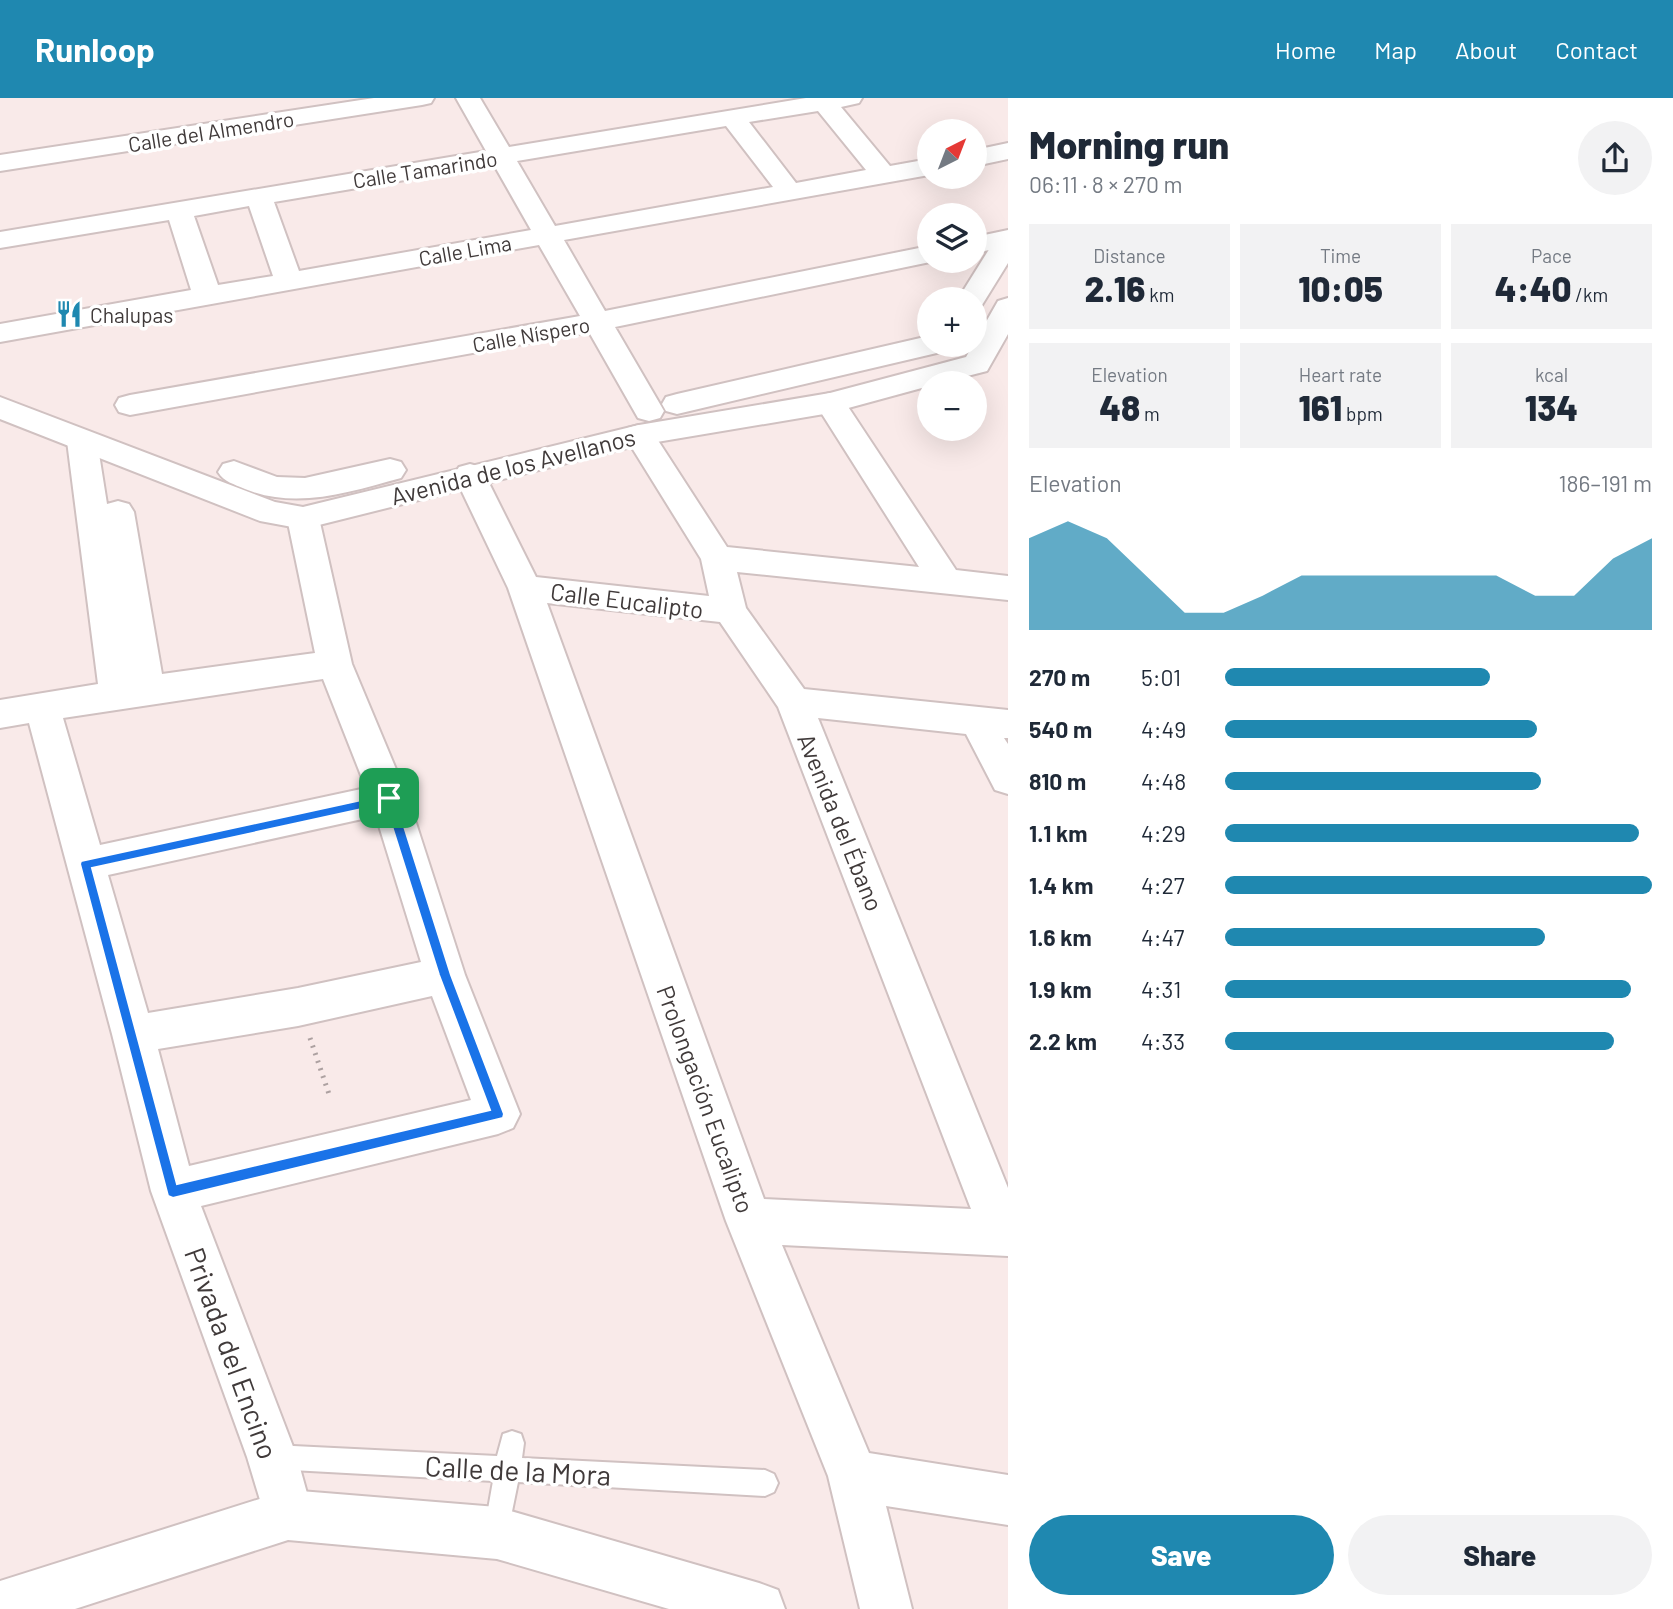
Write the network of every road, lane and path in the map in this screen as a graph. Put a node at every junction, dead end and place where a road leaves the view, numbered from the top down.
1 (422, 98) edge
2 (468, 98) edge
3 (838, 101) edge
4 (733, 119) junction
5 (1008, 151) edge
6 (987, 155) edge
7 (502, 157) junction
8 (0, 163) edge
9 (917, 169) edge
10 (884, 176) junction
11 (790, 192) junction
12 (259, 196) junction
13 (178, 210) junction
14 (548, 235) junction
15 (1008, 239) edge
16 (0, 240) edge
17 (987, 243) edge
18 (917, 256) edge
19 (289, 281) junction
20 (979, 287) edge
21 (207, 295) junction
22 (1006, 315) edge
23 (596, 322) junction
24 (0, 333) edge
25 (917, 349) edge
26 (0, 386) edge
27 (830, 403) junction
28 (130, 405) dead end
29 (0, 407) edge
30 (644, 423) junction
31 (94, 446) junction
32 (470, 475) junction
33 (303, 518) junction
34 (717, 558) junction
35 (945, 580) junction
36 (525, 588) junction
37 (1008, 588) edge
38 (730, 611) junction
39 (335, 664) junction
40 (132, 692) junction
41 (794, 702) junction
42 (43, 709) junction
43 (0, 714) edge
44 (992, 722) edge
45 (1008, 779) edge
46 (389, 798) junction
47 (85, 864) junction
48 (445, 975) junction
49 (133, 1034) junction
50 (316, 1054) dead end
51 (330, 1097) dead end
52 (173, 1191) junction
53 (750, 1221) junction
54 (1006, 1232) edge
55 (512, 1443) dead end
56 (272, 1457) junction
57 (507, 1470) junction
58 (852, 1476) junction
59 (765, 1483) dead end
60 (1008, 1500) edge
61 (288, 1515) junction
62 (497, 1533) junction
63 (2, 1595) edge
64 (759, 1609) edge
65 (886, 1609) edge

1 - 8 street, Calle del Almendro
2 - 7 street, Avenida del Ébano
3 - 4 street, Calle Tamarindo
3 - 10 street
4 - 7 street, Calle Tamarindo
4 - 11 street
5 - 6 street
7 - 12 street, Calle Tamarindo
7 - 14 street, Avenida del Ébano
9 - 10 street, Calle Lima
10 - 11 street, Calle Lima
11 - 14 street, Calle Lima
12 - 13 street, Calle Tamarindo
12 - 19 street
13 - 16 street, Calle Tamarindo
13 - 21 street
14 - 19 street, Calle Lima
14 - 23 street, Avenida del Ébano
15 - 17 street
15 - 20 street
18 - 23 street, Calle Níspero
19 - 21 street, Calle Lima
21 - 24 street, Calle Lima
22 - 27 street, Avenida de los Avellanos
23 - 28 street, Calle Níspero
23 - 30 street, Avenida del Ébano
25 - 30 street, Avenida de los Avellanos
26 - 30 street, Avenida de los Avellanos
27 - 30 street, Avenida de los Avellanos
27 - 35 street
29 - 31 street, Avenida de los Avellanos
30 - 32 street, Avenida de los Avellanos
30 - 34 street, Avenida del Ébano
31 - 33 street, Avenida de los Avellanos
31 - 40 street
32 - 33 street, Avenida de los Avellanos
32 - 36 street, Calle Eucalipto
33 - 39 street
34 - 35 street
34 - 38 street, Avenida del Ébano
35 - 37 street
36 - 38 street, Calle Eucalipto
36 - 53 street, Prolongación Eucalipto
38 - 41 street, Avenida del Ébano
39 - 40 street
39 - 46 street
40 - 42 street
41 - 44 street
41 - 54 street, Avenida del Ébano
42 - 43 street
42 - 47 street, Privada del Encino
44 - 45 street
46 - 47 street
46 - 48 street
47 - 49 street, Privada del Encino
48 - 49 street
48 - 52 street
49 - 52 street, Privada del Encino
50 - 51 path
52 - 56 street, Privada del Encino
53 - 54 street
53 - 58 street, Prolongación Eucalipto
55 - 57 lane
56 - 57 lane, Calle de la Mora
56 - 61 street, Privada del Encino
57 - 59 lane, Calle de la Mora
57 - 62 lane
58 - 60 street
58 - 65 street, Prolongación Eucalipto
61 - 62 street
61 - 63 street
62 - 64 street

